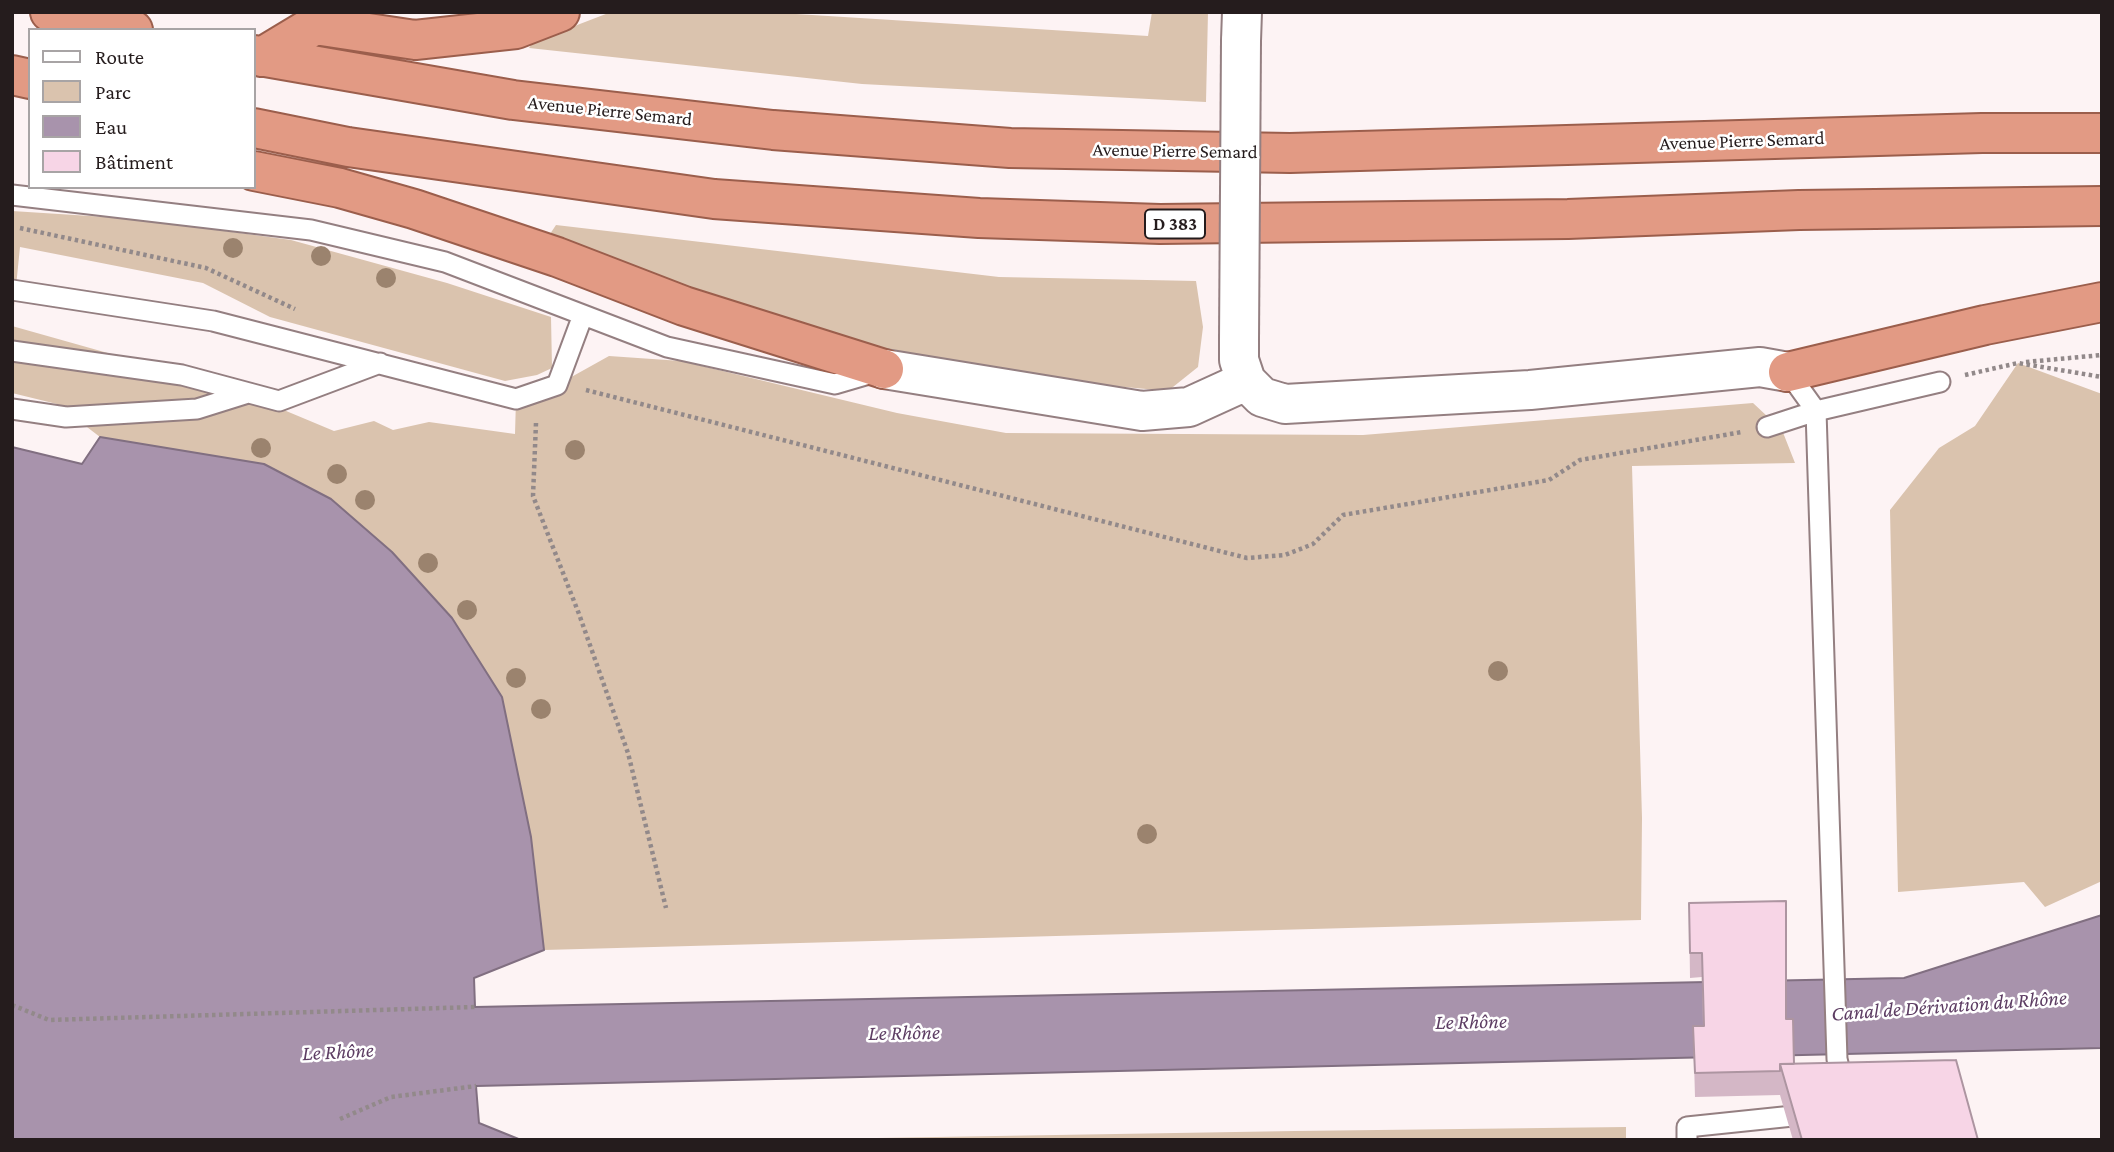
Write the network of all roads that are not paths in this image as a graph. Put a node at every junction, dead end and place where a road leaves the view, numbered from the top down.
1 (50, 12) edge
2 (560, 12) edge
3 (1241, 27) edge
4 (124, 28) edge
5 (258, 56) edge
6 (256, 128) edge
7 (2102, 133) edge
8 (256, 171) edge
9 (12, 195) edge
10 (2102, 206) edge
11 (12, 290) edge
12 (2102, 302) edge
13 (583, 315) junction
14 (12, 351) edge
15 (380, 363) junction
16 (884, 369) junction
17 (1788, 372) junction
18 (1246, 381) junction
19 (1940, 382) road end
20 (249, 393) junction
21 (12, 409) edge
22 (1816, 411) junction
23 (1767, 427) road end
24 (1848, 1110) junction
25 (1687, 1140) edge
26 (1856, 1140) edge

1 - 4 highway
2 - 5 highway
3 - 18 street, bridge
5 - 7 highway, Avenue Pierre Semard
6 - 10 highway, D 383
8 - 16 highway
9 - 13 lane
11 - 15 lane
12 - 17 highway
13 - 15 lane
13 - 16 lane
14 - 20 lane
15 - 20 lane
16 - 18 street
17 - 18 street
17 - 22 lane
19 - 22 lane
20 - 21 lane
22 - 23 lane
22 - 24 lane
24 - 25 lane
24 - 26 lane

